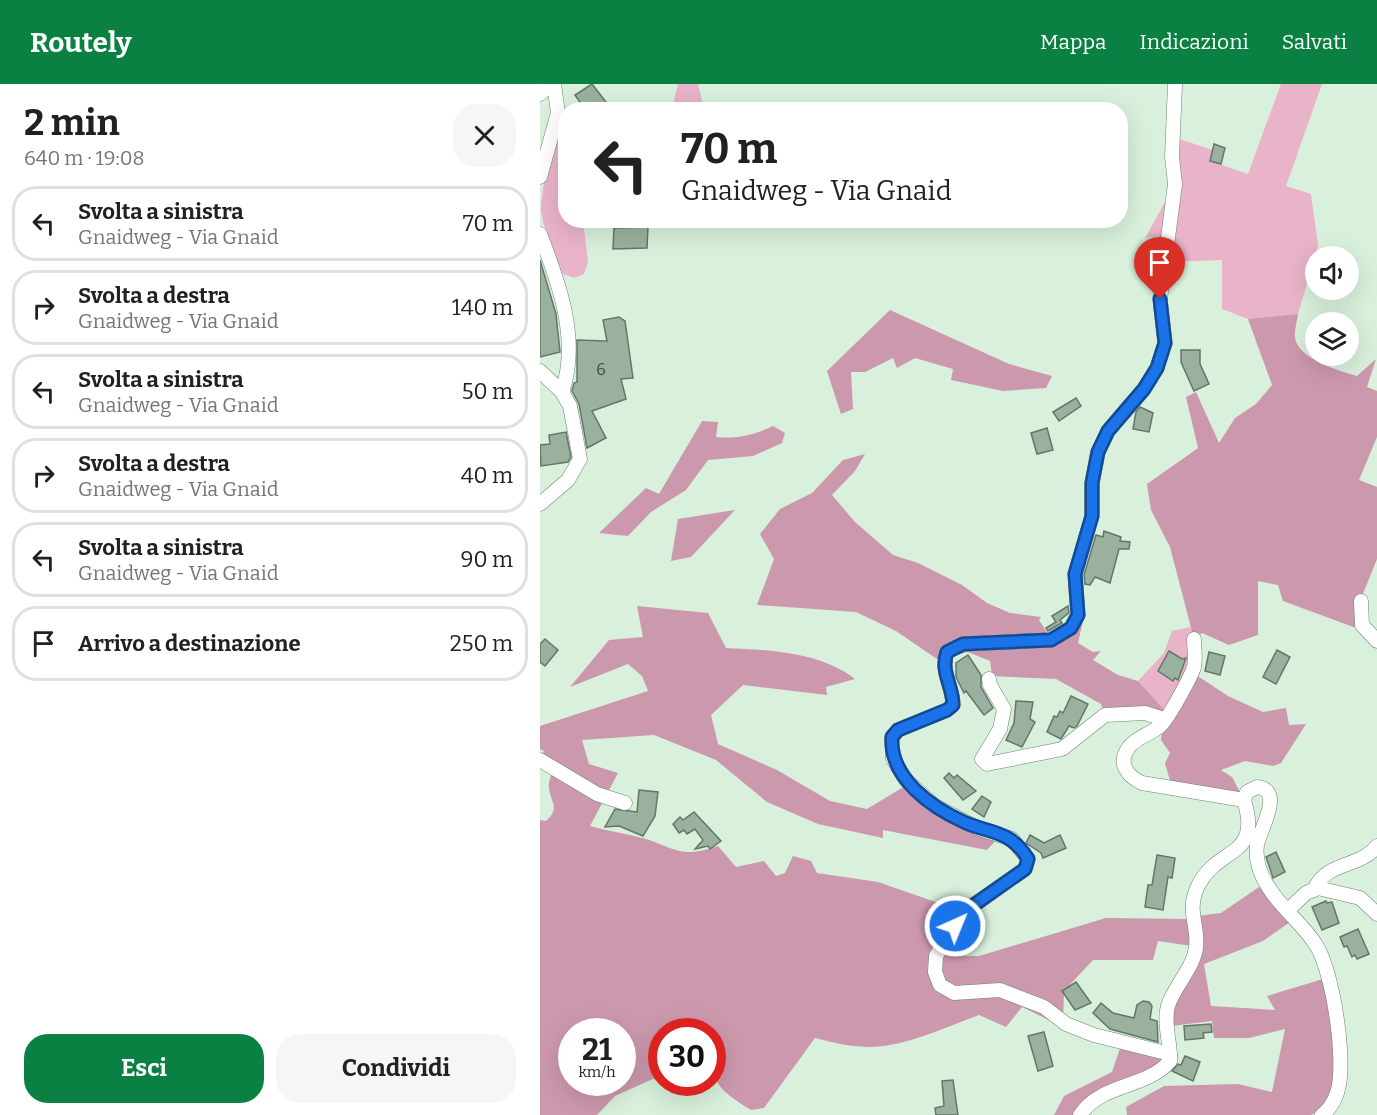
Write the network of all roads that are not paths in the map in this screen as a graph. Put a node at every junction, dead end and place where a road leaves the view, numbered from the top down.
1 (553, 84) edge
2 (1175, 84) edge
3 (540, 94) edge
4 (540, 177) edge
5 (540, 234) edge
6 (540, 371) edge
7 (562, 392) junction
8 (556, 491) junction
9 (540, 504) edge
10 (540, 510) edge
11 (1361, 601) dead end
12 (1194, 639) dead end
13 (1377, 641) edge
14 (989, 679) dead end
15 (1166, 717) junction
16 (540, 760) edge
17 (1244, 800) junction
18 (625, 803) dead end
19 (1375, 848) edge
20 (1314, 890) junction
21 (1287, 910) junction
22 (1377, 914) edge
23 (1170, 1054) junction
24 (1080, 1115) edge
25 (1322, 1115) edge

1 - 3 street
1 - 4 street
2 - 23 street
5 - 7 street
6 - 7 street
7 - 8 street
8 - 9 street
8 - 10 street
11 - 13 street
12 - 15 street
14 - 15 street
15 - 17 street
16 - 18 street
17 - 21 street
17 - 23 street
19 - 20 street
20 - 21 street
20 - 22 street
21 - 25 street
23 - 24 street

